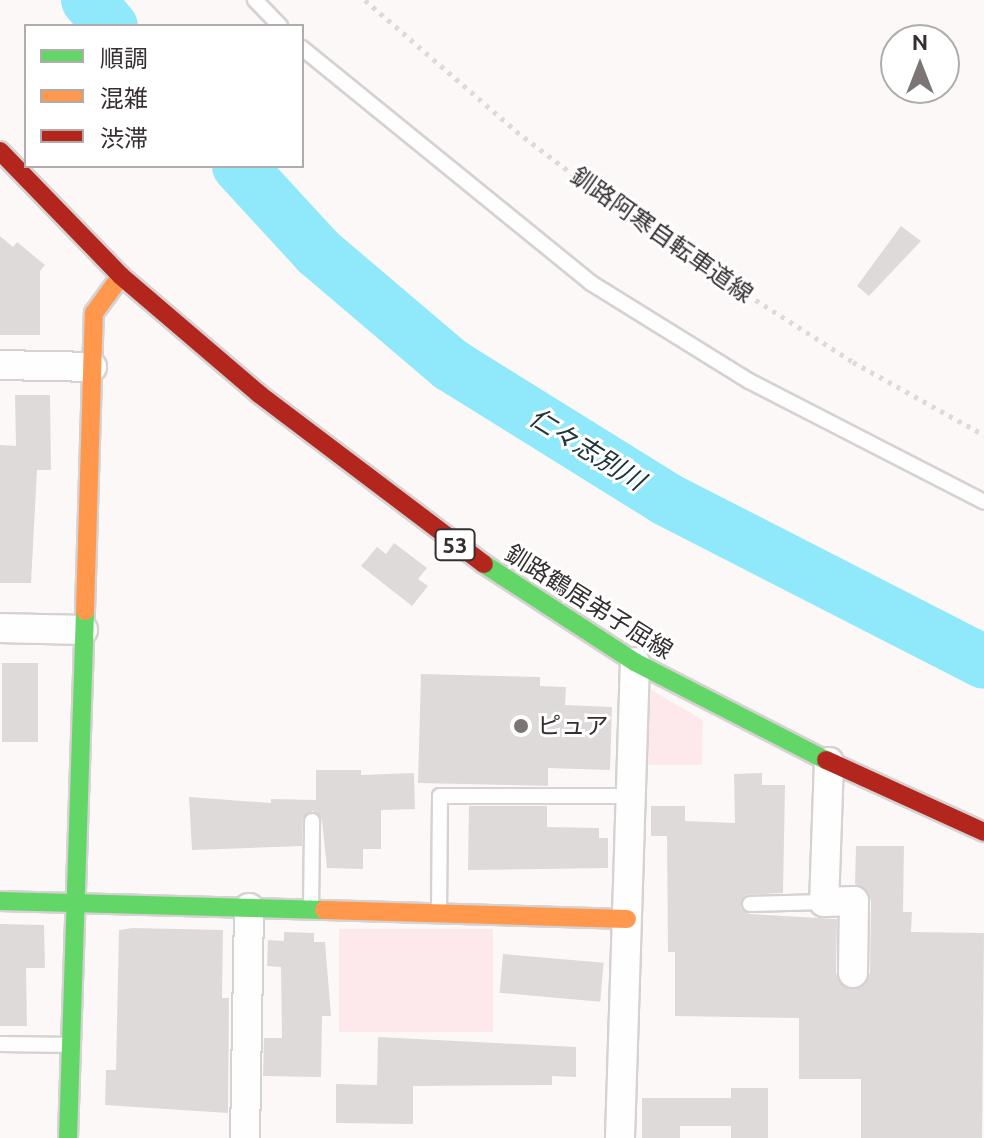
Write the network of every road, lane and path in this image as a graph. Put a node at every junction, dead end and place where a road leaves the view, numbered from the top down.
1 (255, 0) edge
2 (365, 0) edge
3 (278, 24) edge
4 (304, 50) edge
5 (0, 151) edge
6 (121, 276) junction
7 (0, 365) edge
8 (92, 367) junction
9 (984, 435) edge
10 (984, 502) edge
11 (0, 628) edge
12 (83, 630) junction
13 (635, 662) junction
14 (829, 762) junction
15 (631, 796) junction
16 (312, 821) dead end
17 (984, 832) edge
18 (0, 901) edge
19 (824, 902) junction
20 (78, 903) junction
21 (750, 904) dead end
22 (249, 908) junction
23 (311, 910) junction
24 (439, 914) junction
25 (627, 919) junction
26 (853, 973) dead end
27 (0, 1044) edge
28 (72, 1045) junction
29 (68, 1138) edge
30 (245, 1138) edge
31 (620, 1138) edge

1 - 3 lane
2 - 9 path, 釧路阿寒自転車道線
4 - 10 lane
5 - 6 street, 釧路鶴居弟子屈線 / 53
6 - 8 street
6 - 13 street, 釧路鶴居弟子屈線 / 53
7 - 8 street
8 - 12 street
11 - 12 street
12 - 20 street
13 - 14 street, 釧路鶴居弟子屈線 / 53
13 - 15 street
14 - 17 street, 釧路鶴居弟子屈線 / 53
14 - 19 street
15 - 24 lane
15 - 25 street
16 - 23 lane
18 - 20 street
19 - 21 lane
19 - 26 street
20 - 22 street
20 - 28 street
22 - 23 street
22 - 30 street
23 - 24 street
24 - 25 street
25 - 31 street
27 - 28 lane
28 - 29 street

